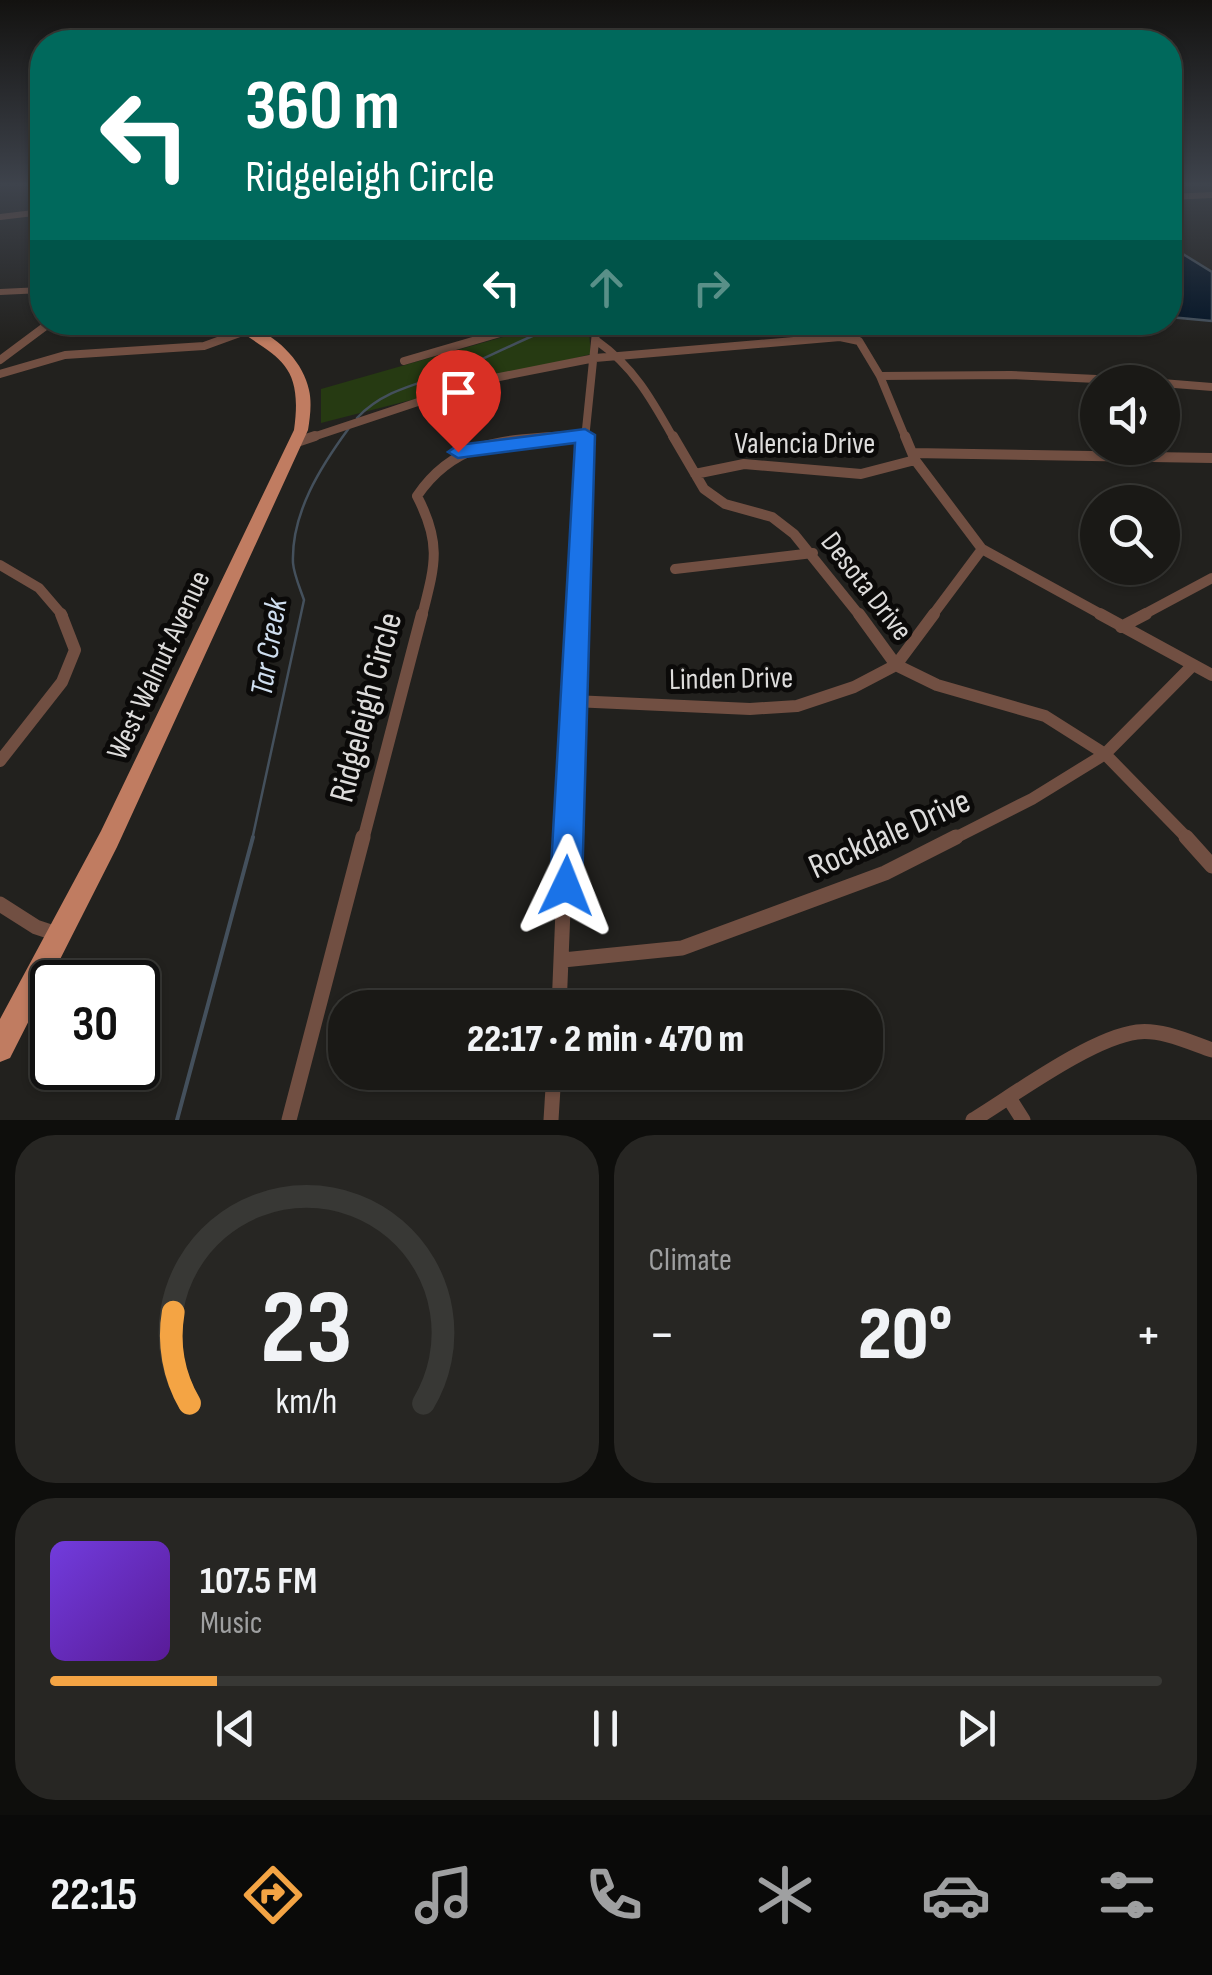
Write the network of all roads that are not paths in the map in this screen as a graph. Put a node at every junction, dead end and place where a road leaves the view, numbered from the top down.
1 (30, 291) edge
2 (0, 292) edge
3 (33, 335) edge
4 (224, 335) edge
5 (255, 335) edge
6 (494, 335) edge
7 (597, 335) edge
8 (597, 341) junction
9 (620, 357) junction
10 (595, 358) junction
11 (0, 360) edge
12 (404, 362) dead end
13 (0, 374) edge
14 (880, 376) junction
15 (1080, 379) edge
16 (1180, 384) edge
17 (1212, 387) edge
18 (585, 435) junction
19 (297, 442) junction
20 (914, 456) junction
21 (1212, 458) edge
22 (695, 474) junction
23 (982, 549) junction
24 (813, 553) junction
25 (0, 565) edge
26 (676, 569) dead end
27 (1212, 578) edge
28 (1121, 627) junction
29 (896, 665) junction
30 (1193, 665) junction
31 (1212, 675) edge
32 (573, 701) junction
33 (1105, 754) junction
34 (0, 761) edge
35 (1212, 866) edge
36 (0, 904) edge
37 (61, 936) junction
38 (563, 960) junction
39 (561, 990) edge
40 (0, 1048) edge
41 (1212, 1050) edge
42 (553, 1090) edge
43 (1010, 1098) junction
44 (289, 1120) edge
45 (551, 1120) edge
46 (973, 1120) edge
47 (1023, 1120) edge

1 - 2 street
3 - 11 street
4 - 13 street
5 - 19 main road, West Walnut Avenue
6 - 12 street
7 - 8 street
8 - 9 street, Desota Drive
8 - 10 street
9 - 10 street
9 - 14 street
9 - 22 street, Desota Drive
10 - 18 street
10 - 19 street
14 - 15 street
14 - 20 street
16 - 17 street
18 - 32 street
18 - 44 street, Ridgeleigh Circle
19 - 37 main road, West Walnut Avenue
20 - 21 street, Valencia Drive
20 - 22 street, Valencia Drive
20 - 23 street
22 - 24 street, Desota Drive
23 - 28 street
23 - 29 street, Linden Drive
24 - 26 street
24 - 29 street, Desota Drive
25 - 34 street
27 - 28 street
28 - 30 street
29 - 32 street, Linden Drive
29 - 33 street, Desota Drive
30 - 31 street
30 - 33 street, Rockdale Drive
32 - 38 street
33 - 35 street, Desota Drive
33 - 38 street, Rockdale Drive
36 - 37 street
37 - 40 main road, West Walnut Avenue
38 - 39 street
41 - 43 street
42 - 45 street
43 - 46 street
43 - 47 street

